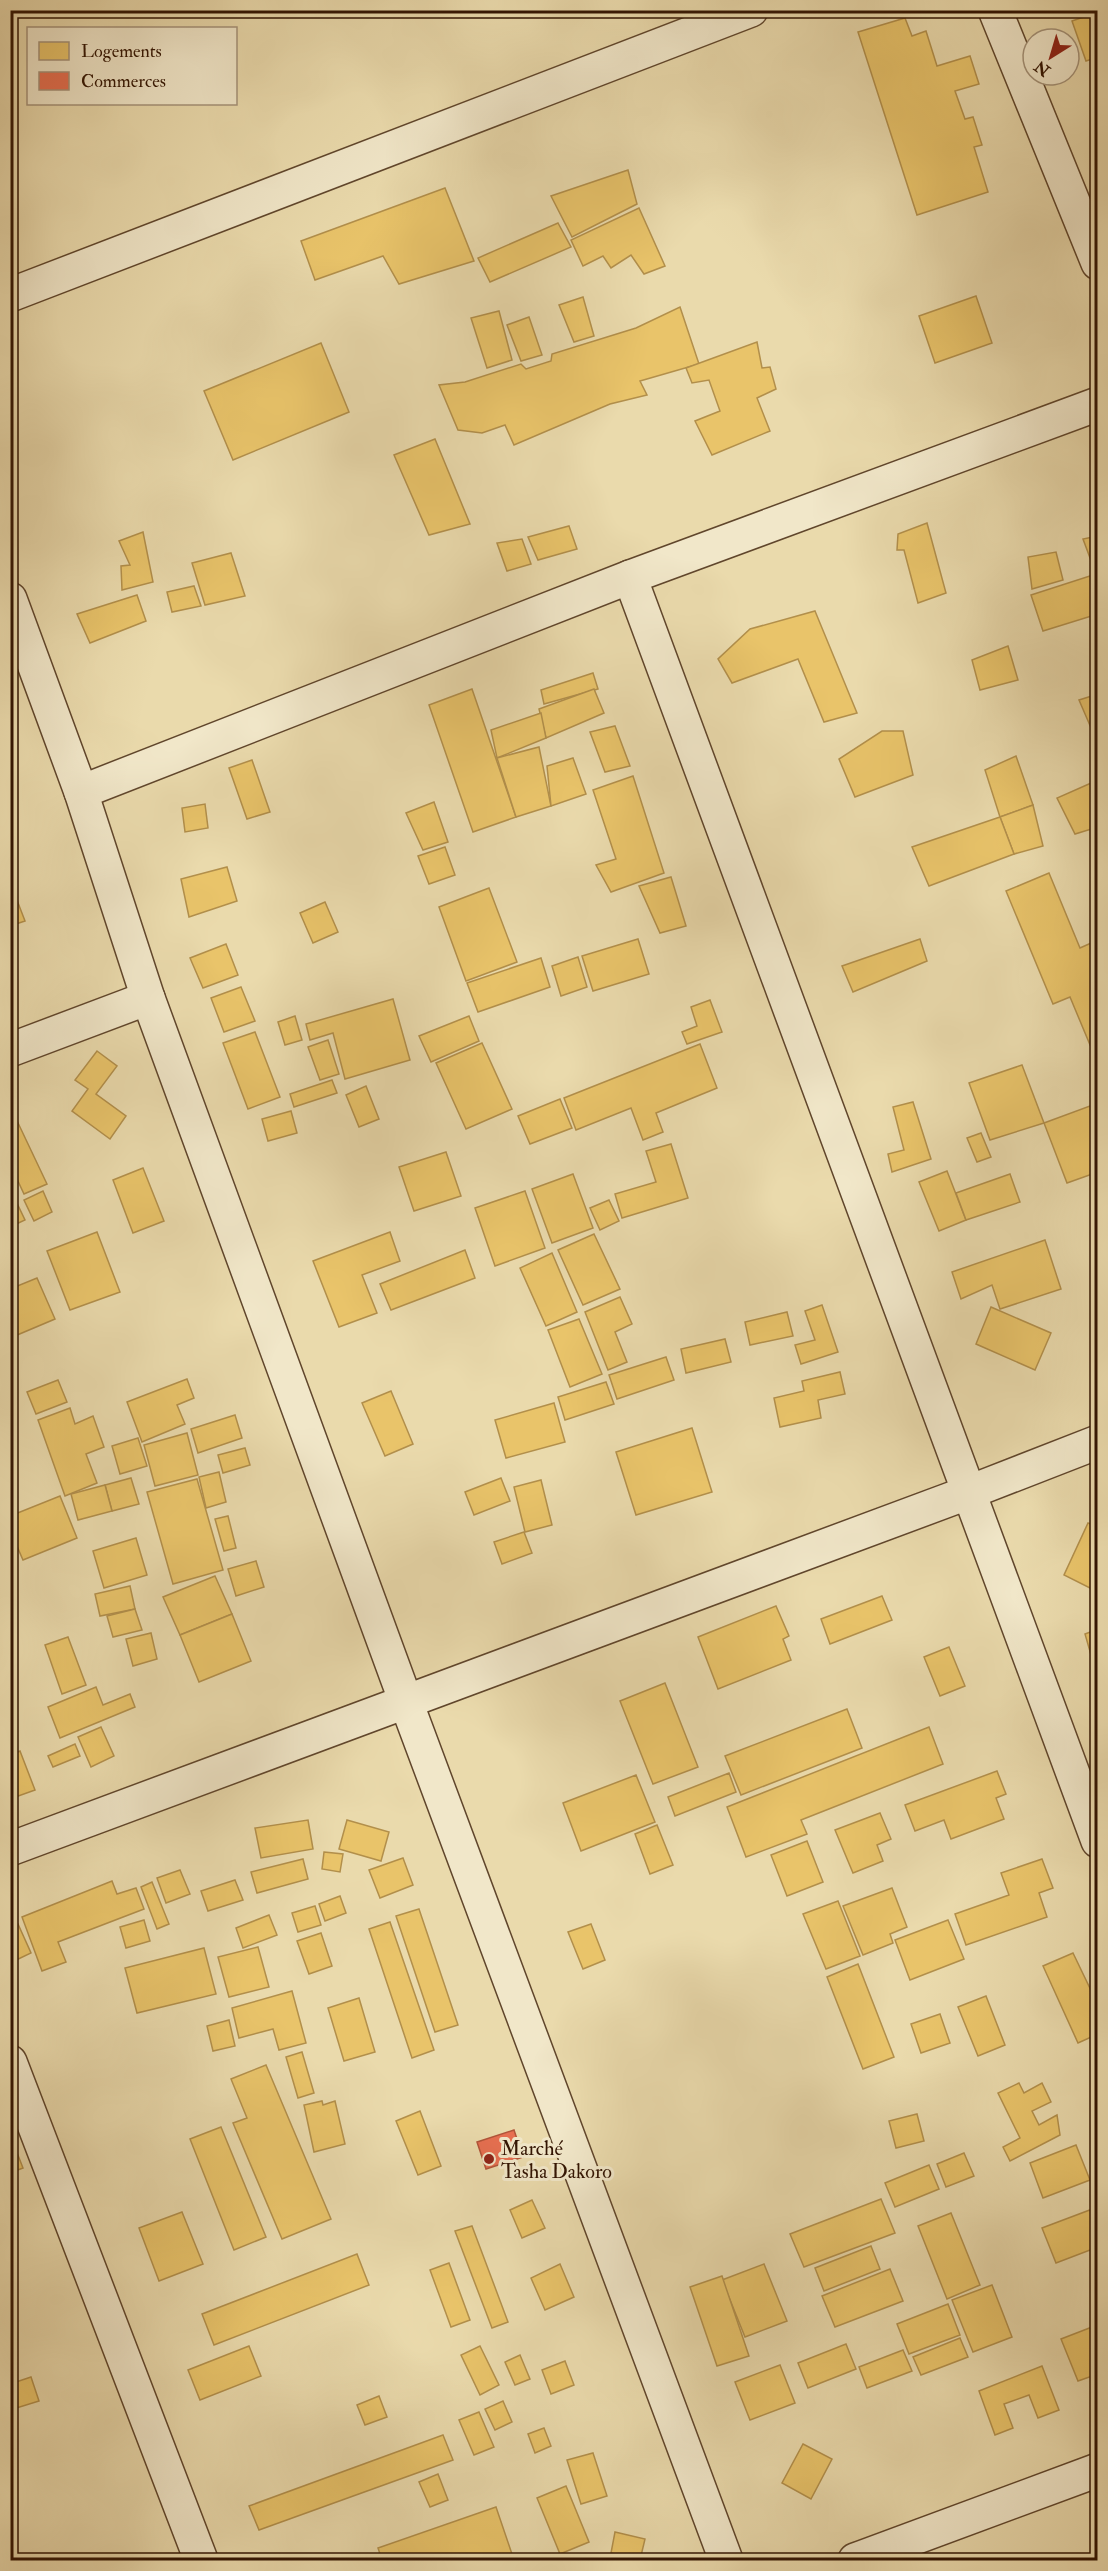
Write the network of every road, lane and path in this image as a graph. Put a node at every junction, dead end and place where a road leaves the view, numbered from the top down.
1 (751, 10) edge
2 (995, 10) edge
3 (1098, 263) edge
4 (10, 295) edge
5 (1098, 404) edge
6 (630, 577) junction
7 (10, 599) edge
8 (81, 792) junction
9 (148, 998) junction
10 (10, 1050) edge
11 (1098, 1442) edge
12 (967, 1493) junction
13 (406, 1702) junction
14 (1098, 1841) edge
15 (10, 1850) edge
16 (10, 2062) edge
17 (1098, 2470) edge
18 (201, 2560) edge
19 (726, 2560) edge
20 (855, 2560) edge

1 - 4 street
2 - 3 street
5 - 6 street
6 - 8 street
6 - 12 street
7 - 8 street
8 - 9 street
9 - 10 street
9 - 13 street
11 - 12 street
12 - 13 street
12 - 14 street
13 - 15 street
13 - 19 street
16 - 18 street
17 - 20 street

